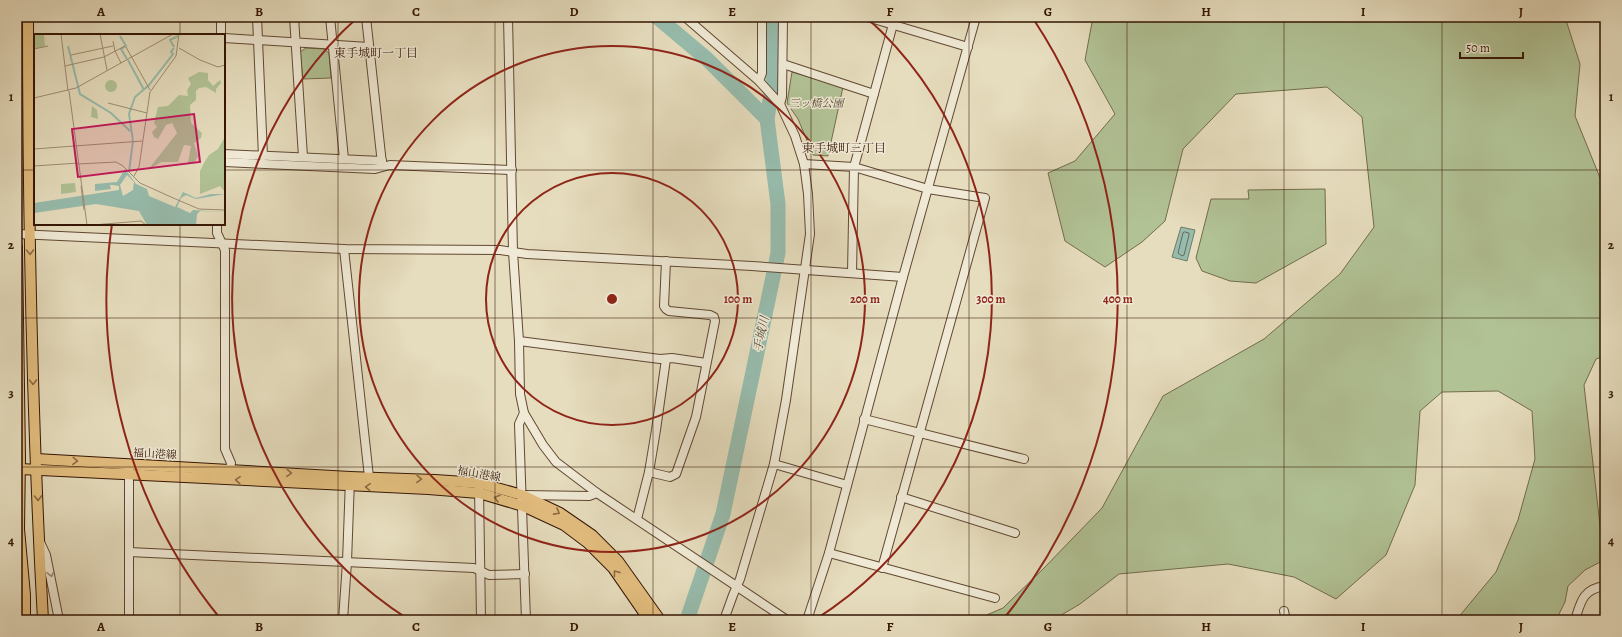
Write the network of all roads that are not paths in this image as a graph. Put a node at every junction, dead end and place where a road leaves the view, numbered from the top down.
1 (28, 17) edge
2 (220, 17) edge
3 (257, 17) edge
4 (294, 17) edge
5 (330, 17) edge
6 (366, 17) edge
7 (508, 17) edge
8 (686, 17) edge
9 (762, 17) edge
10 (783, 17) edge
11 (867, 17) edge
12 (976, 17) edge
13 (894, 21) edge
14 (220, 34) edge
15 (225, 38) edge
16 (258, 40) junction
17 (296, 43) junction
18 (333, 45) junction
19 (968, 46) junction
20 (369, 47) junction
21 (783, 64) junction
22 (762, 84) junction
23 (874, 94) junction
24 (779, 103) junction
25 (32, 143) edge
26 (225, 154) edge
27 (263, 156) junction
28 (303, 157) junction
29 (344, 159) junction
30 (225, 162) edge
31 (382, 164) junction
32 (804, 164) junction
33 (854, 167) junction
34 (512, 170) junction
35 (928, 190) junction
36 (217, 225) edge
37 (17, 234) edge
38 (30, 235) junction
39 (222, 243) junction
40 (17, 247) edge
41 (344, 249) junction
42 (513, 252) junction
43 (666, 261) junction
44 (804, 270) junction
45 (852, 273) junction
46 (903, 277) junction
47 (519, 341) junction
48 (666, 359) junction
49 (706, 363) junction
50 (524, 413) junction
51 (864, 419) junction
52 (919, 433) junction
53 (19, 458) edge
54 (36, 459) junction
55 (1024, 459) dead end
56 (774, 464) junction
57 (18, 469) edge
58 (129, 469) junction
59 (37, 470) junction
60 (230, 470) junction
61 (649, 472) junction
62 (369, 477) junction
63 (350, 481) junction
64 (847, 485) junction
65 (479, 488) junction
66 (597, 493) junction
67 (522, 495) junction
68 (901, 497) junction
69 (523, 506) junction
70 (637, 519) junction
71 (1016, 533) dead end
72 (38, 537) junction
73 (129, 552) junction
74 (829, 553) junction
75 (19, 559) edge
76 (347, 562) junction
77 (882, 568) junction
78 (481, 571) junction
79 (525, 574) junction
80 (735, 586) junction
81 (1605, 586) edge
82 (995, 598) dead end
83 (1284, 611) dead end
84 (26, 620) edge
85 (42, 620) edge
86 (59, 620) edge
87 (129, 620) edge
88 (343, 620) edge
89 (481, 620) edge
90 (526, 620) edge
91 (649, 620) edge
92 (660, 620) edge
93 (724, 620) edge
94 (787, 620) edge
95 (807, 620) edge
96 (1286, 620) edge
97 (1575, 620) edge

1 - 25 main road
2 - 14 street
3 - 16 street
4 - 17 street
5 - 18 street
6 - 20 street
7 - 34 street
8 - 22 street
9 - 22 street
10 - 21 street
11 - 13 street
12 - 19 street
13 - 19 street
13 - 23 street
15 - 16 street
16 - 17 street
16 - 27 street
17 - 18 street
17 - 28 street
18 - 20 street
18 - 29 street
19 - 35 street
20 - 31 street
21 - 23 street
21 - 24 street
22 - 24 street
23 - 33 street
24 - 32 street
25 - 38 main road
26 - 27 street
27 - 28 street
28 - 29 street
29 - 31 street
30 - 31 street
31 - 34 street
32 - 33 street
32 - 44 street
33 - 35 street
33 - 45 street
34 - 42 street
35 - 46 street
35 - 52 street
36 - 39 street
37 - 38 street
38 - 39 street
38 -> 54 main road
39 - 41 street
39 - 60 street
40 - 53 main road
41 - 42 street
41 - 62 street
42 - 43 street
42 - 47 street
43 - 44 street
43 - 49 street
44 - 45 street
44 - 56 street
45 - 46 street
46 - 51 street
47 - 48 street
47 - 50 street
48 - 49 street
48 - 61 street
49 - 61 street
50 - 66 street
50 - 67 street
51 - 52 street
51 - 64 street
52 - 55 street
52 - 68 street
53 - 54 street
53 - 57 main road
54 -> 58 main road, 福山港線
54 - 59 main road
56 - 64 street
56 - 80 street
57 - 59 main road, 福山港線
57 - 75 main road
58 - 59 main road, 福山港線
58 - 60 main road, 福山港線
63 -> 58 main road, 福山港線
58 - 73 street
59 -> 72 main road
60 -> 63 main road, 福山港線
61 - 70 street
62 - 63 main road, 福山港線
62 -> 65 main road, 福山港線
65 -> 63 main road, 福山港線
63 - 76 street
64 - 74 street
65 - 67 main road, 福山港線
69 -> 65 main road, 福山港線
65 - 78 street
66 - 67 street
66 - 70 street
67 - 69 street
67 -> 92 main road, 福山港線
68 - 71 street
68 - 77 street
69 - 79 street
91 -> 69 main road, 福山港線
70 - 80 street
72 - 85 main road
72 -> 86 street
73 - 76 street
73 - 87 street
74 - 77 street
74 - 95 street
75 - 84 main road
76 - 78 street
76 - 88 street
77 - 82 street
78 - 79 street
78 - 89 street
79 - 90 street
80 - 93 street
80 - 94 street
81 - 97 street
83 - 96 street

